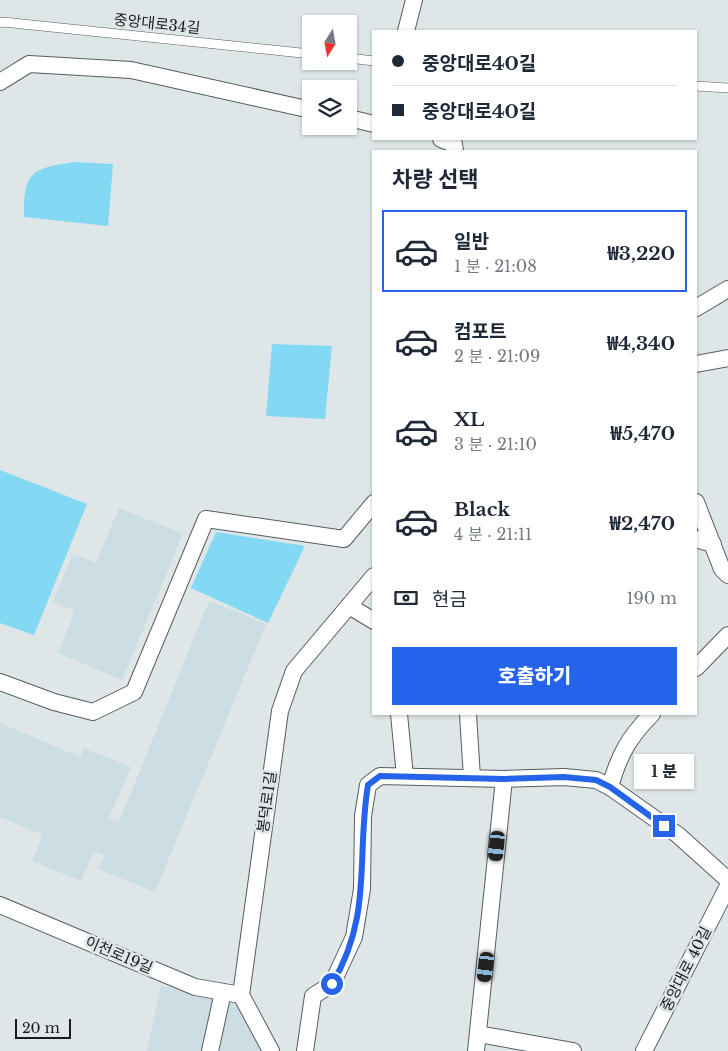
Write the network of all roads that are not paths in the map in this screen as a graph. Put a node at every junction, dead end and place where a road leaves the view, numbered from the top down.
1 (414, 0) edge
2 (0, 23) edge
3 (406, 30) edge
4 (302, 53) edge
5 (358, 59) edge
6 (372, 61) edge
7 (0, 82) edge
8 (697, 86) edge
9 (728, 88) edge
10 (302, 108) edge
11 (357, 120) edge
12 (372, 124) edge
13 (444, 140) edge
14 (455, 150) edge
15 (728, 289) edge
16 (697, 307) edge
17 (728, 358) edge
18 (697, 364) edge
19 (697, 504) edge
20 (372, 505) edge
21 (697, 539) edge
22 (713, 544) junction
23 (728, 575) edge
24 (372, 578) edge
25 (349, 606) junction
26 (372, 621) edge
27 (728, 635) edge
28 (697, 667) edge
29 (0, 682) edge
30 (399, 715) edge
31 (468, 715) edge
32 (651, 715) edge
33 (405, 776) junction
34 (472, 778) junction
35 (504, 779) junction
36 (610, 787) junction
37 (728, 880) edge
38 (728, 886) edge
39 (0, 905) edge
40 (223, 992) junction
41 (241, 995) junction
42 (478, 1034) junction
43 (210, 1051) edge
44 (271, 1051) edge
45 (305, 1051) edge
46 (476, 1051) edge
47 (573, 1051) edge
48 (644, 1051) edge

1 - 3 street
2 - 4 lane, 중앙대로34길
5 - 6 lane
7 - 10 street
8 - 9 lane
11 - 12 street
13 - 14 street
15 - 16 street
17 - 18 street
19 - 22 street
20 - 29 street
21 - 22 street
22 - 23 street
24 - 25 street, 봉덕로1길
25 - 26 street
25 - 41 street, 봉덕로1길
27 - 28 street
30 - 33 street
31 - 34 street
32 - 36 street
33 - 34 street
33 - 45 street
34 - 35 street
35 - 36 street
35 - 42 street
36 - 37 street
38 - 48 street, 중앙대로 40길
39 - 40 street, 이천로19길
40 - 41 street, 이천로19길
40 - 43 street
41 - 44 street
42 - 46 street
42 - 47 street

